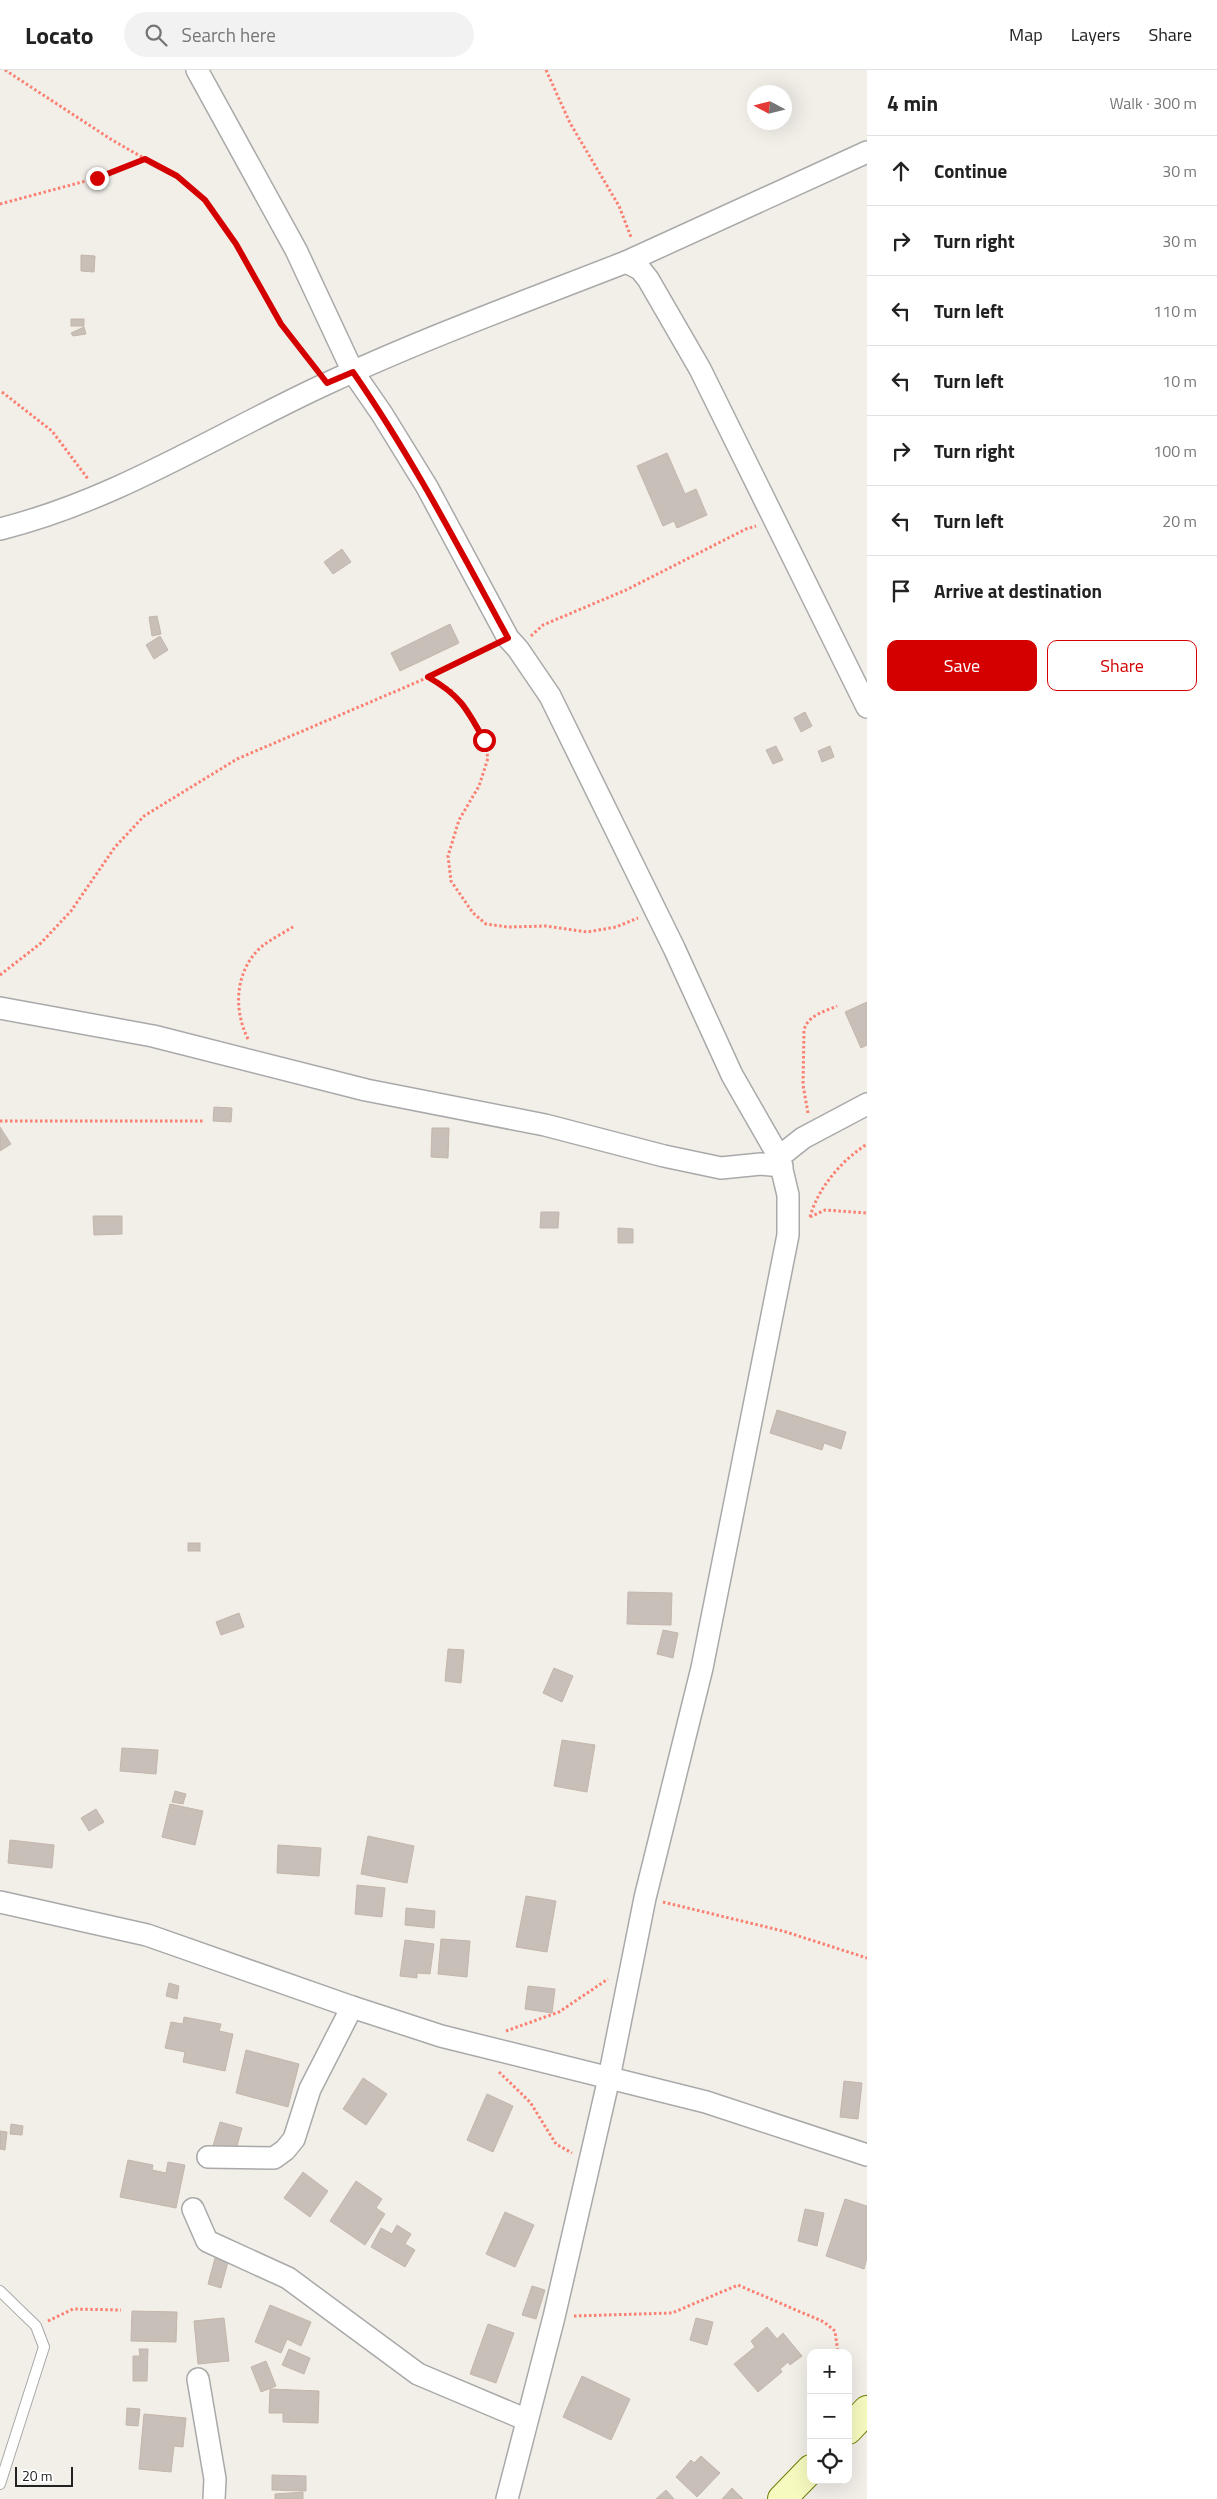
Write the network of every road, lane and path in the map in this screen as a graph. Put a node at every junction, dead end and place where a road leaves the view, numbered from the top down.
1 (5, 70) edge
2 (197, 70) edge
3 (546, 70) edge
4 (867, 152) edge
5 (145, 159) junction
6 (0, 204) edge
7 (633, 259) junction
8 (353, 372) junction
9 (327, 383) junction
10 (2, 392) dead end
11 (100, 496) junction
12 (776, 521) junction
13 (0, 528) edge
14 (513, 643) junction
15 (428, 677) junction
16 (867, 707) edge
17 (656, 914) junction
18 (294, 926) dead end
19 (0, 975) edge
20 (837, 1006) dead end
21 (0, 1008) edge
22 (265, 1065) junction
23 (867, 1104) edge
24 (0, 1121) edge
25 (204, 1122) dead end
26 (803, 1138) junction
27 (867, 1144) edge
28 (780, 1161) junction
29 (867, 1213) edge
30 (810, 1218) junction
31 (788, 1235) junction
32 (645, 1898) junction
33 (0, 1902) edge
34 (633, 1958) junction
35 (867, 1958) edge
36 (352, 2007) junction
37 (473, 2044) junction
38 (609, 2078) junction
39 (867, 2156) edge
40 (208, 2157) dead end
41 (589, 2165) junction
42 (193, 2209) dead end
43 (0, 2291) edge
44 (121, 2310) dead end
45 (554, 2317) junction
46 (36, 2326) junction
47 (837, 2349) edge
48 (198, 2379) dead end
49 (867, 2410) edge
50 (527, 2420) junction
51 (852, 2426) edge
52 (807, 2473) edge
53 (0, 2484) edge
54 (214, 2499) edge
55 (507, 2499) edge
56 (782, 2499) edge

1 - 5 path
2 - 8 street
3 - 7 path
4 - 7 street
5 - 6 path
5 - 9 path
7 - 8 street
7 - 12 street
8 - 9 street
8 - 14 street
9 - 11 street
10 - 11 path
11 - 13 street
12 - 14 path
12 - 16 street
14 - 15 path
14 - 17 street
15 - 17 path
15 - 19 path
17 - 28 street
18 - 22 path
20 - 26 path
21 - 22 street
22 - 28 street
23 - 26 street
24 - 25 path
26 - 28 street
27 - 30 path
28 - 31 street
29 - 30 path
30 - 31 path
31 - 32 street
32 - 34 street
32 - 35 path
33 - 36 street
34 - 37 path
34 - 38 street
36 - 37 street
36 - 40 street
37 - 38 street
37 - 41 path
38 - 39 street
38 - 41 street
41 - 45 street
42 - 50 street
43 - 46 lane
44 - 46 path
45 - 47 path
45 - 50 street
46 - 53 lane
48 - 54 street
49 - 51 main road
50 - 55 street
52 - 56 main road

